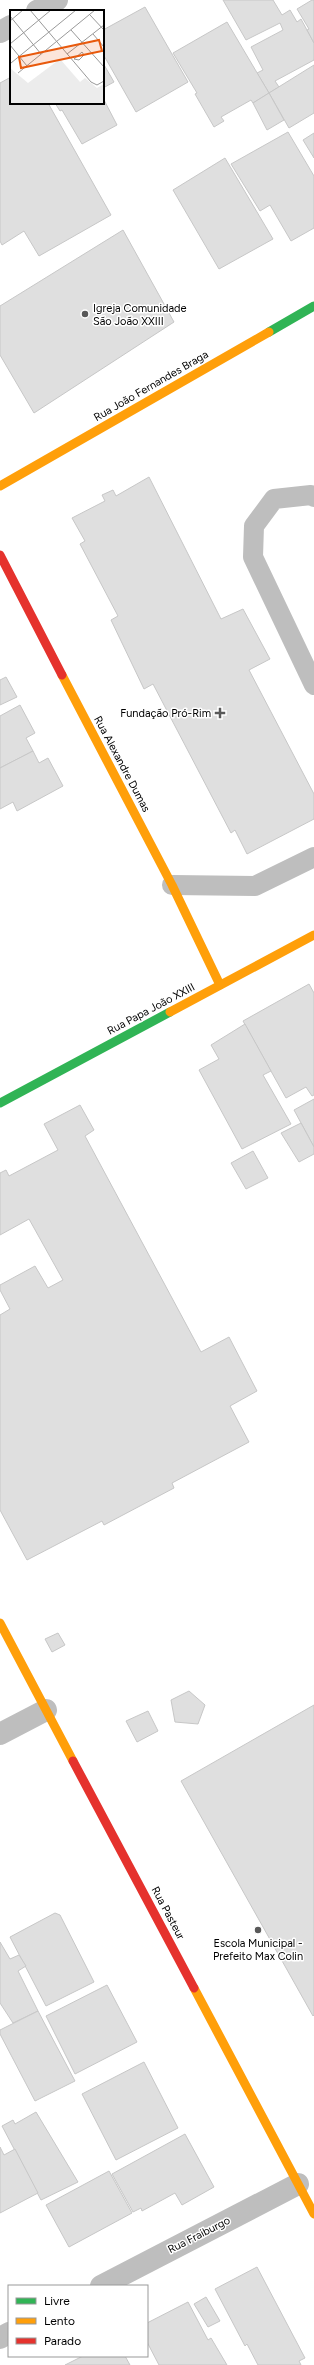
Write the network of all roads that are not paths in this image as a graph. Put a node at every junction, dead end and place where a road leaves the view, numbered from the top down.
1 (57, 0) edge
2 (40, 10) edge
3 (10, 27) edge
4 (0, 32) edge
5 (314, 306) edge
6 (0, 486) edge
7 (314, 497) edge
8 (0, 555) edge
9 (314, 685) edge
10 (314, 857) edge
11 (172, 885) junction
12 (314, 935) edge
13 (220, 986) junction
14 (0, 1103) edge
15 (0, 1623) edge
16 (46, 1710) junction
17 (0, 1734) edge
18 (298, 2184) junction
19 (314, 2214) edge
20 (103, 2285) edge

1 - 2 street
3 - 4 street
5 - 6 street, Rua João Fernandes Braga
7 - 9 lane
8 - 11 street, Rua Alexandre Dumas
10 - 11 lane
11 - 13 street, Rua Alexandre Dumas
12 - 13 street, Rua Papa João XXIII
13 - 14 street, Rua Papa João XXIII
15 - 16 street, Rua Pasteur
16 - 17 street
16 - 18 street, Rua Pasteur
18 - 19 street, Rua Pasteur
18 - 20 street, Rua Fraiburgo

